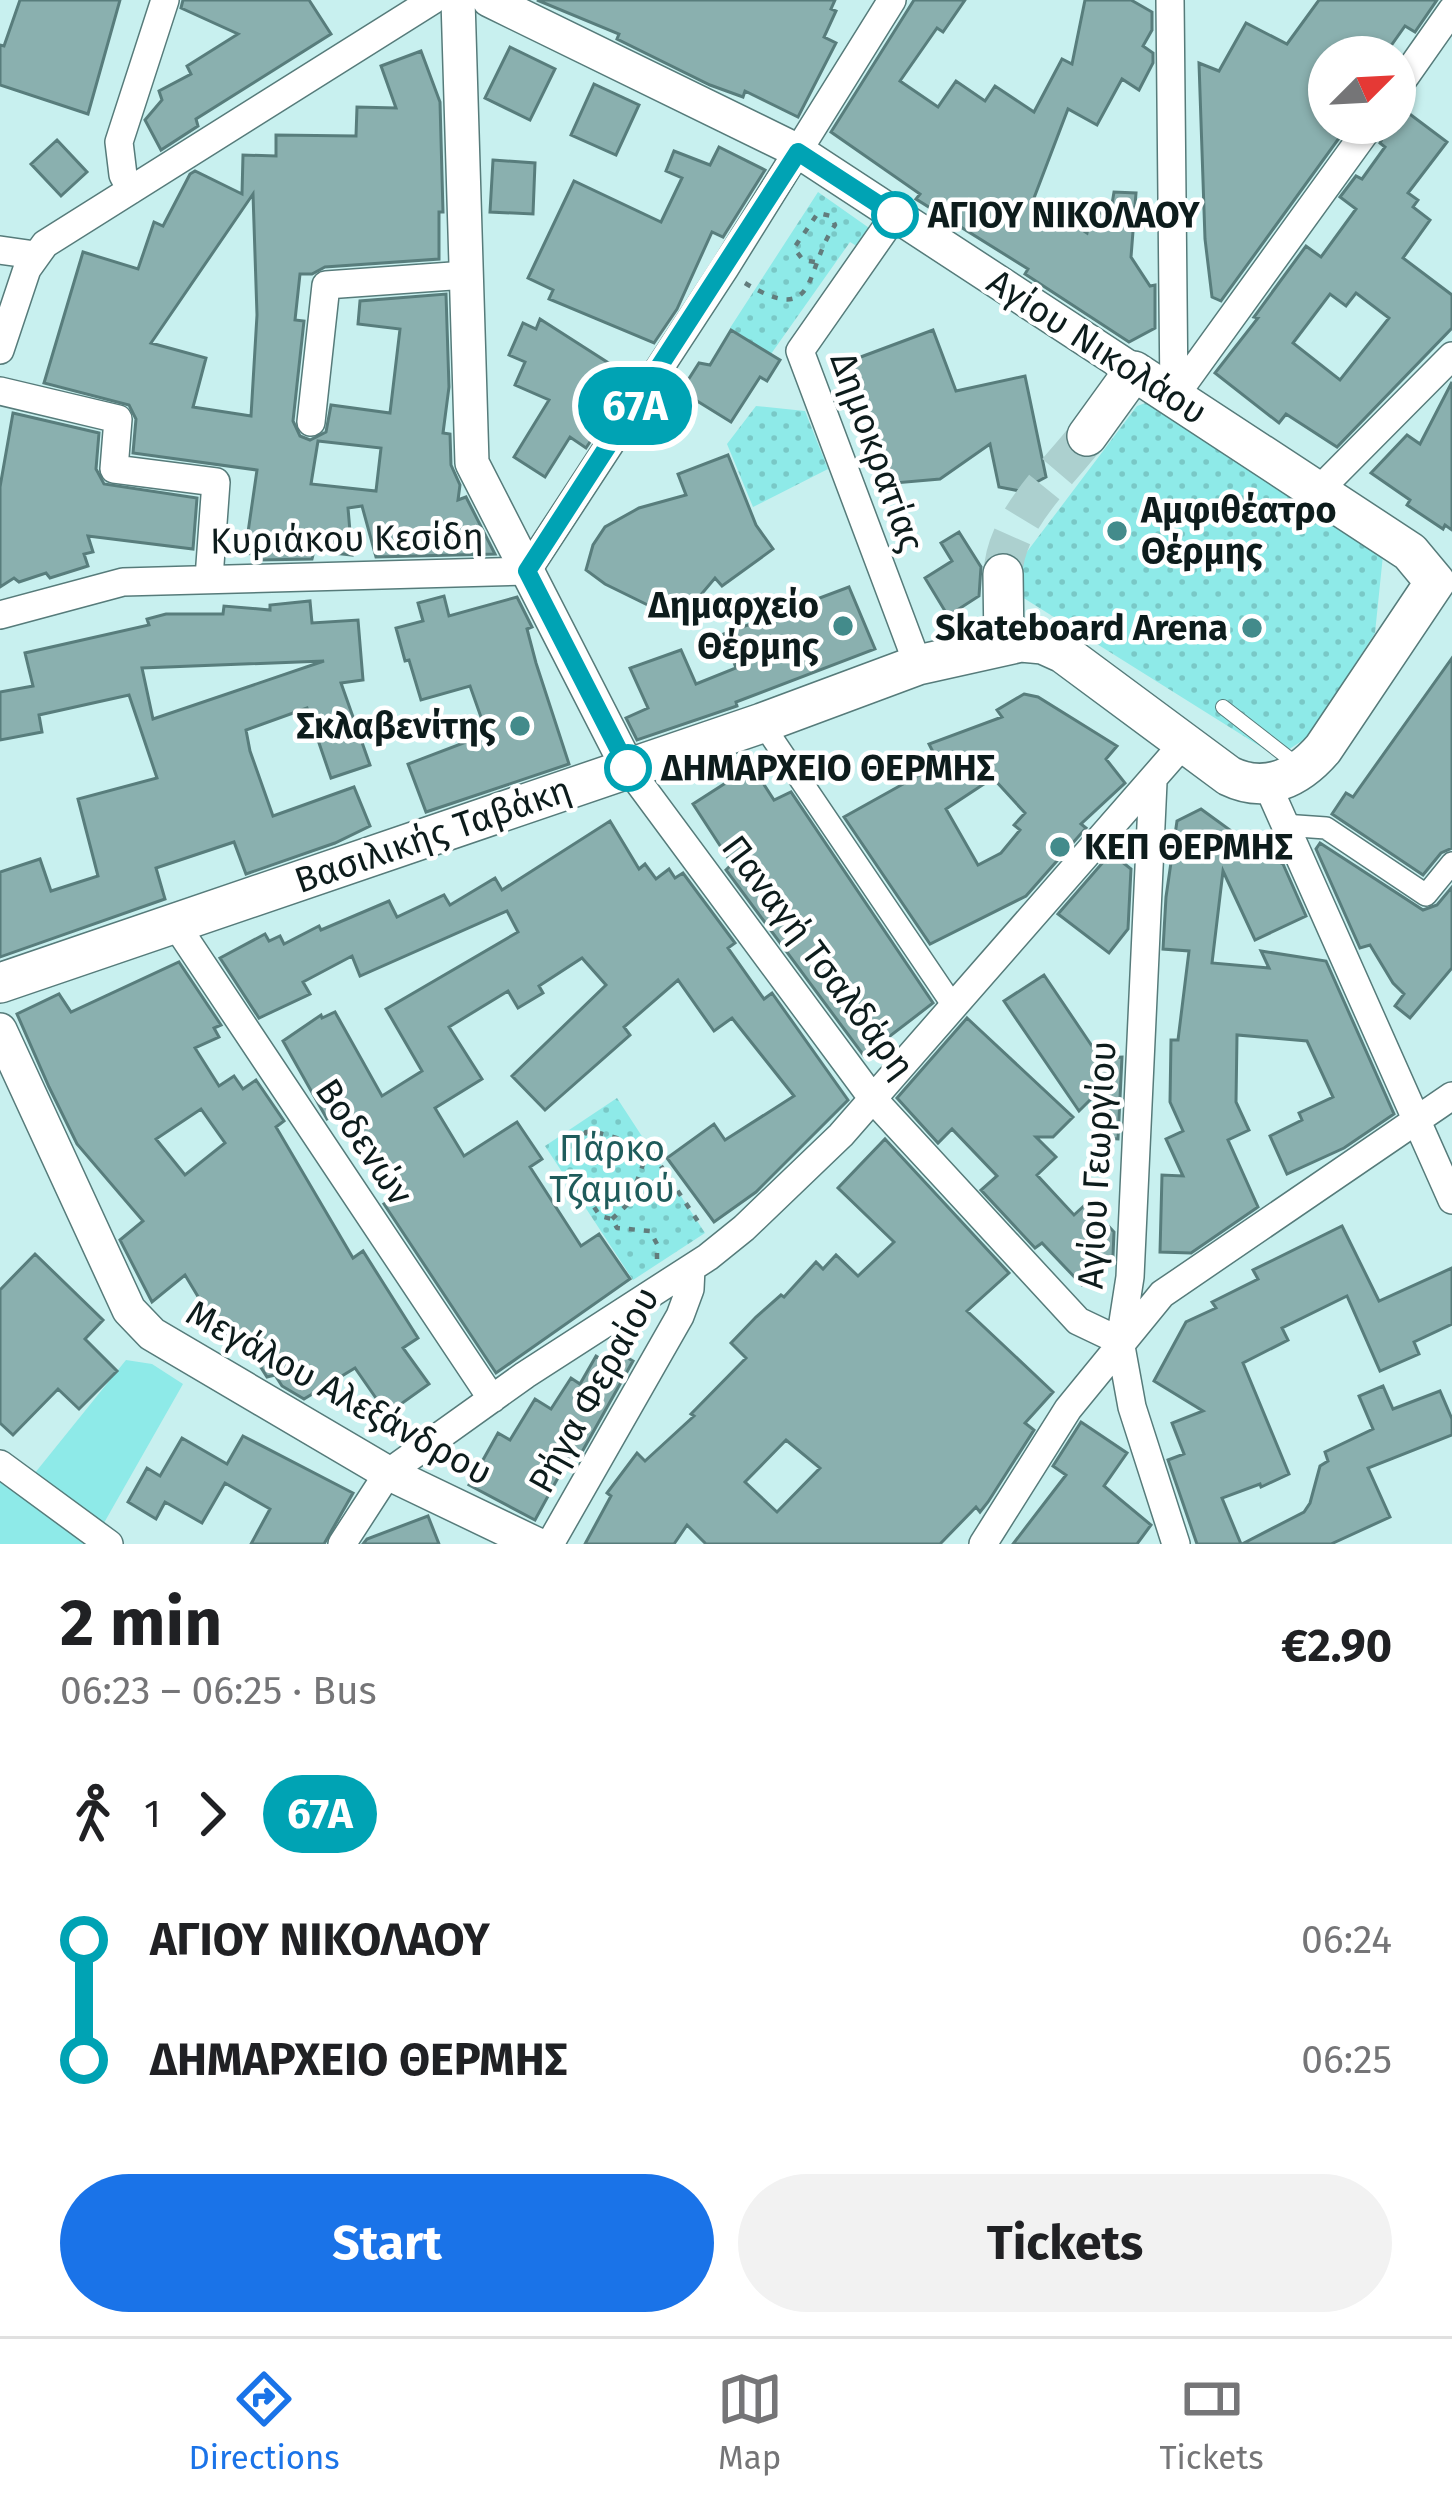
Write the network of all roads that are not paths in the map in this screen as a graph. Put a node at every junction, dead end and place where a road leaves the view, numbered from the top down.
1 (165, 0) edge
2 (433, 0) edge
3 (458, 0) edge
4 (489, 0) edge
5 (892, 0) edge
6 (1170, 0) edge
7 (1452, 10) edge
8 (1416, 61) edge
9 (1357, 144) edge
10 (798, 152) junction
11 (131, 190) junction
12 (895, 215) junction
13 (0, 250) edge
14 (35, 255) junction
15 (466, 275) junction
16 (0, 350) edge
17 (1452, 356) edge
18 (1134, 371) junction
19 (0, 391) edge
20 (1174, 397) junction
21 (311, 422) dead end
22 (1087, 436) tunnel mouth
23 (1318, 491) junction
24 (527, 571) junction
25 (1003, 574) tunnel mouth
26 (209, 578) junction
27 (1443, 584) edge
28 (0, 615) edge
29 (1004, 645) junction
30 (918, 664) junction
31 (1223, 707) dead end
32 (762, 723) junction
33 (1183, 744) junction
34 (628, 768) junction
35 (1285, 777) junction
36 (1153, 782) junction
37 (1283, 825) junction
38 (1452, 863) edge
39 (176, 925) junction
40 (0, 983) edge
41 (954, 1007) junction
42 (0, 1030) edge
43 (1452, 1096) edge
44 (872, 1099) junction
45 (1416, 1124) junction
46 (1452, 1201) edge
47 (692, 1268) junction
48 (1120, 1341) junction
49 (492, 1399) junction
50 (0, 1464) edge
51 (388, 1473) junction
52 (346, 1542) edge
53 (109, 1544) edge
54 (536, 1544) edge
55 (550, 1544) edge
56 (983, 1544) edge
57 (1176, 1544) edge

1 - 11 street
2 - 11 street
3 - 15 street, Παναγή Τσαλδάρη
4 - 10 street, Αγίου Νικολάου
5 - 10 street, Κυριάκου Κεσίδη
6 - 20 street
7 - 8 street
9 - 20 street
10 - 12 street, Αγίου Νικολάου
10 - 24 street, Κυριάκου Κεσίδη
11 - 14 street
12 - 18 street, Αγίου Νικολάου
12 - 30 street, Δημοκρατίας
13 - 14 street
14 - 16 street
15 - 21 street
15 - 24 street, Παναγή Τσαλδάρη
17 - 23 street
18 - 20 main road, Αγίου Νικολάου
18 - 22 main road
19 - 26 street
20 - 23 main road, Αγίου Νικολάου
23 - 27 main road, Αγίου Νικολάου
24 - 26 street, Κυριάκου Κεσίδη
24 - 34 street, Παναγή Τσαλδάρη
25 - 29 main road
26 - 28 street, Κυριάκου Κεσίδη
27 - 35 main road
29 - 30 main road, Βασιλικής Ταβάκη
29 - 33 main road
30 - 32 main road, Βασιλικής Ταβάκη
31 - 35 lane
32 - 34 main road, Βασιλικής Ταβάκη
32 - 41 street
33 - 35 main road
33 - 36 street
34 - 39 main road, Βασιλικής Ταβάκη
34 - 44 street, Παναγή Τσαλδάρη
35 - 37 street
36 - 41 street
36 - 48 street, Αγίου Γεωργίου
37 - 38 street
37 - 45 street
39 - 40 main road, Βασιλικής Ταβάκη
39 - 49 street, Βοδενών
41 - 44 street
42 - 51 street, Μεγάλου Αλεξάνδρου
43 - 45 street
44 - 47 street
44 - 48 street, Παναγή Τσαλδάρη
45 - 46 street
45 - 48 street
47 - 49 street
47 - 55 street, Ρήγα Φεραίου
48 - 56 street
48 - 57 street, Αγίου Γεωργίου
49 - 51 street
50 - 53 street
51 - 52 street
51 - 54 street, Μεγάλου Αλεξάνδρου

